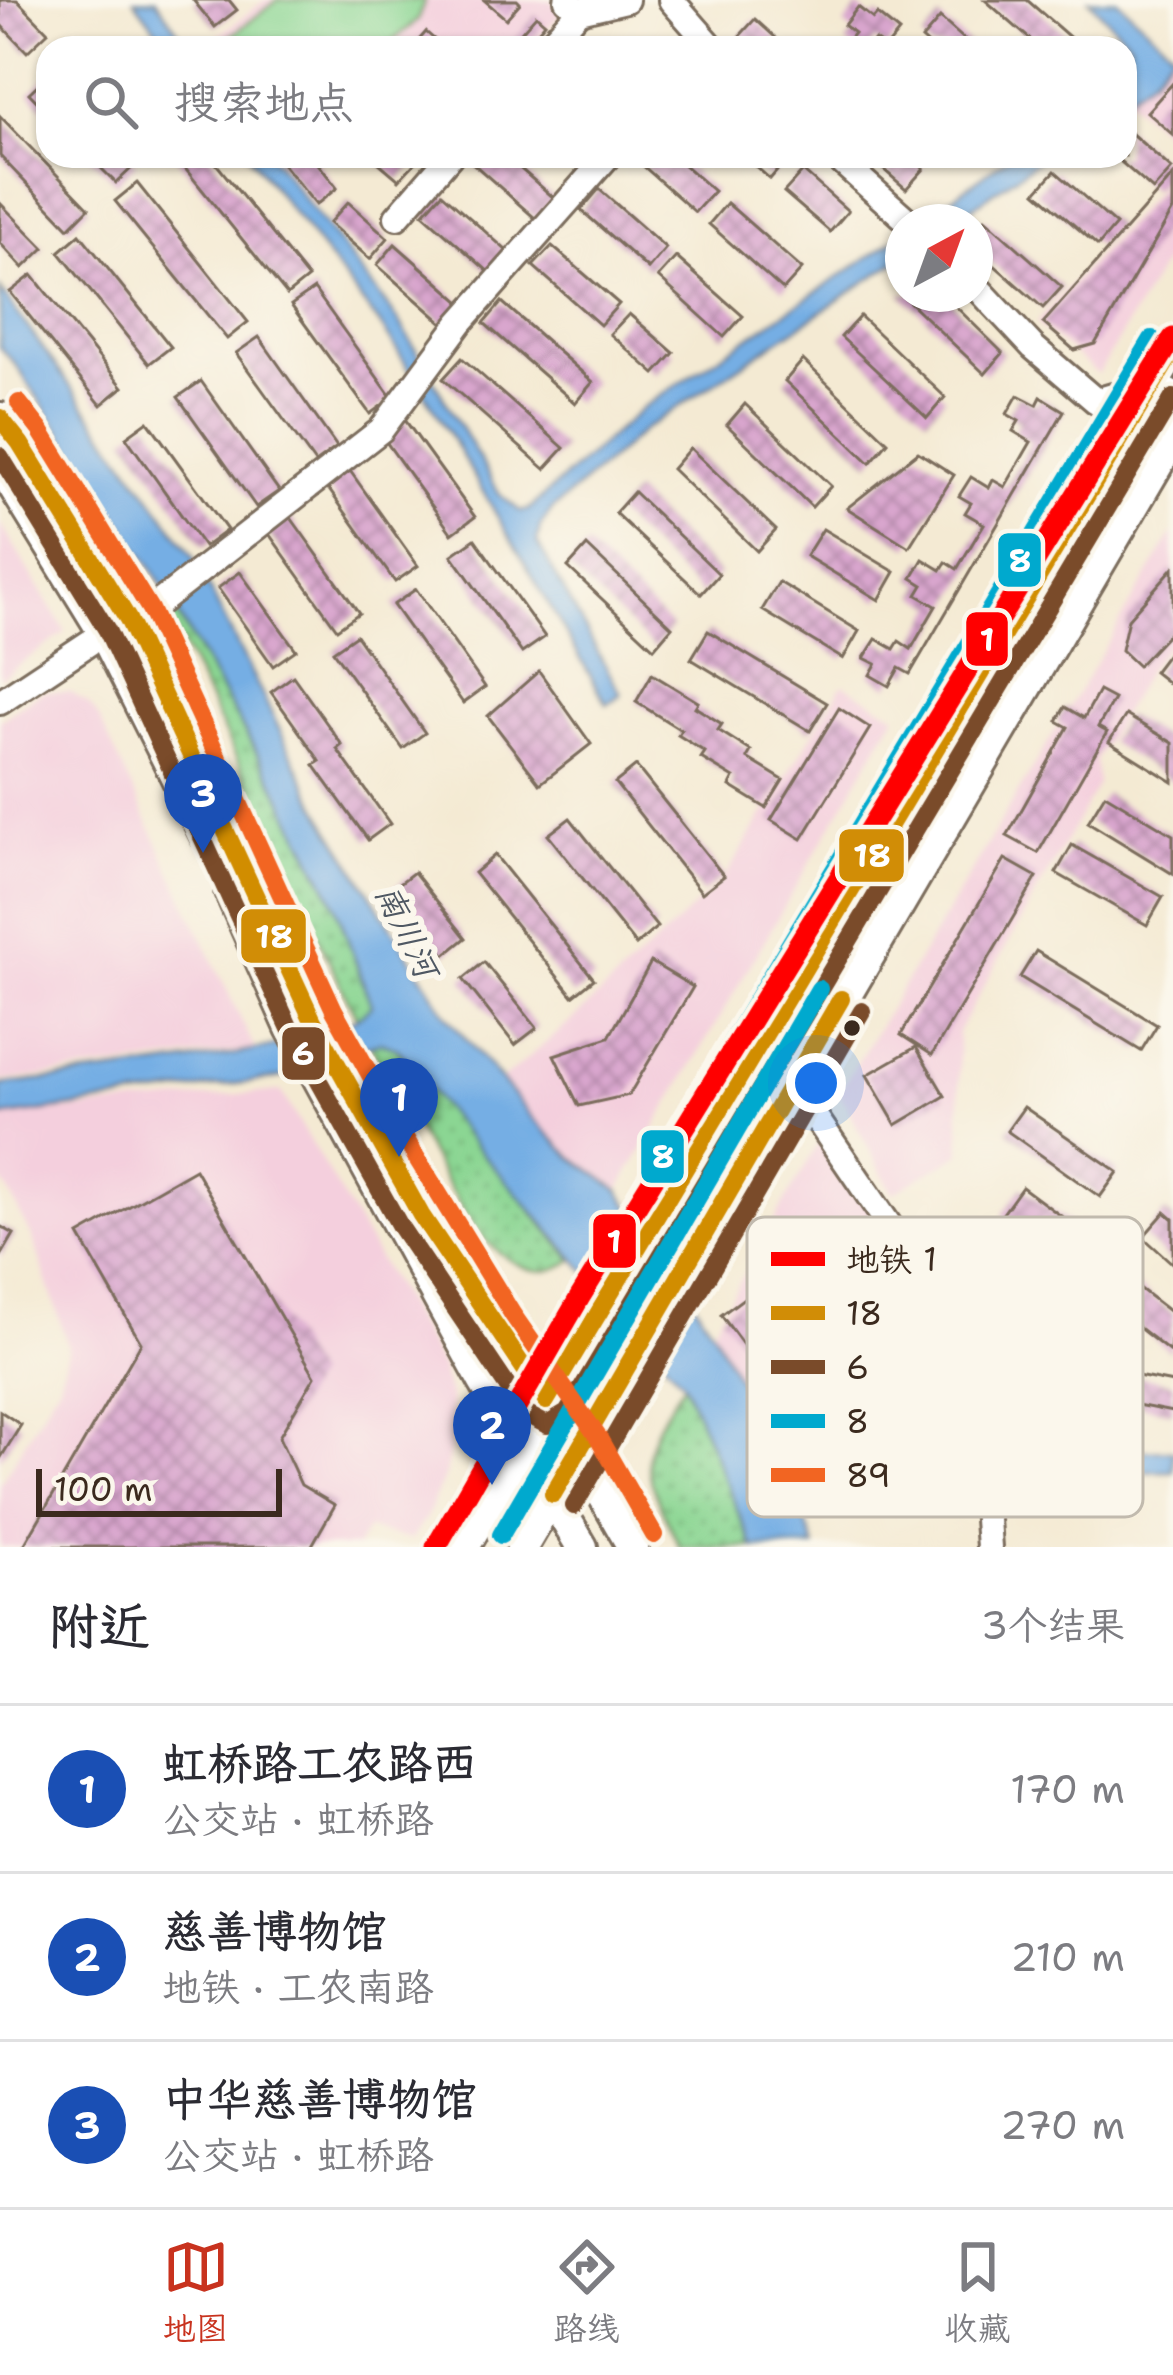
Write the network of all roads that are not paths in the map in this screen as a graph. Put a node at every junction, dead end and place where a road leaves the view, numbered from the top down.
1 (626, 0) edge
2 (671, 0) edge
3 (573, 5) edge
4 (554, 36) edge
5 (700, 36) edge
6 (440, 168) edge
7 (597, 168) edge
8 (849, 168) edge
9 (889, 204) edge
10 (397, 217) dead end
11 (993, 305) edge
12 (1173, 351) edge
13 (1164, 389) edge
14 (0, 418) edge
15 (1173, 439) edge
16 (0, 464) edge
17 (116, 626) junction
18 (0, 702) edge
19 (327, 1070) junction
20 (793, 1084) junction
21 (884, 1217) edge
22 (545, 1401) junction
23 (523, 1444) junction
24 (577, 1449) junction
25 (553, 1494) junction
26 (987, 1517) edge
27 (464, 1547) edge
28 (522, 1547) edge
29 (582, 1547) edge
30 (633, 1547) edge
31 (989, 1547) edge

1 - 3 street
2 - 5 street
3 - 4 street
6 - 10 street
7 - 17 street
8 - 9 street
11 - 13 street
12 - 13 main road
13 - 22 main road
14 - 17 main road
15 - 20 main road
16 - 17 main road
17 - 18 street
17 - 19 main road
19 - 22 main road
19 - 23 main road
20 - 21 street
20 - 24 main road
22 - 23 main road
22 - 24 main road
23 - 25 main road
23 - 27 main road
24 - 25 main road
24 - 30 main road
25 - 28 main road
25 - 29 main road
26 - 31 street

